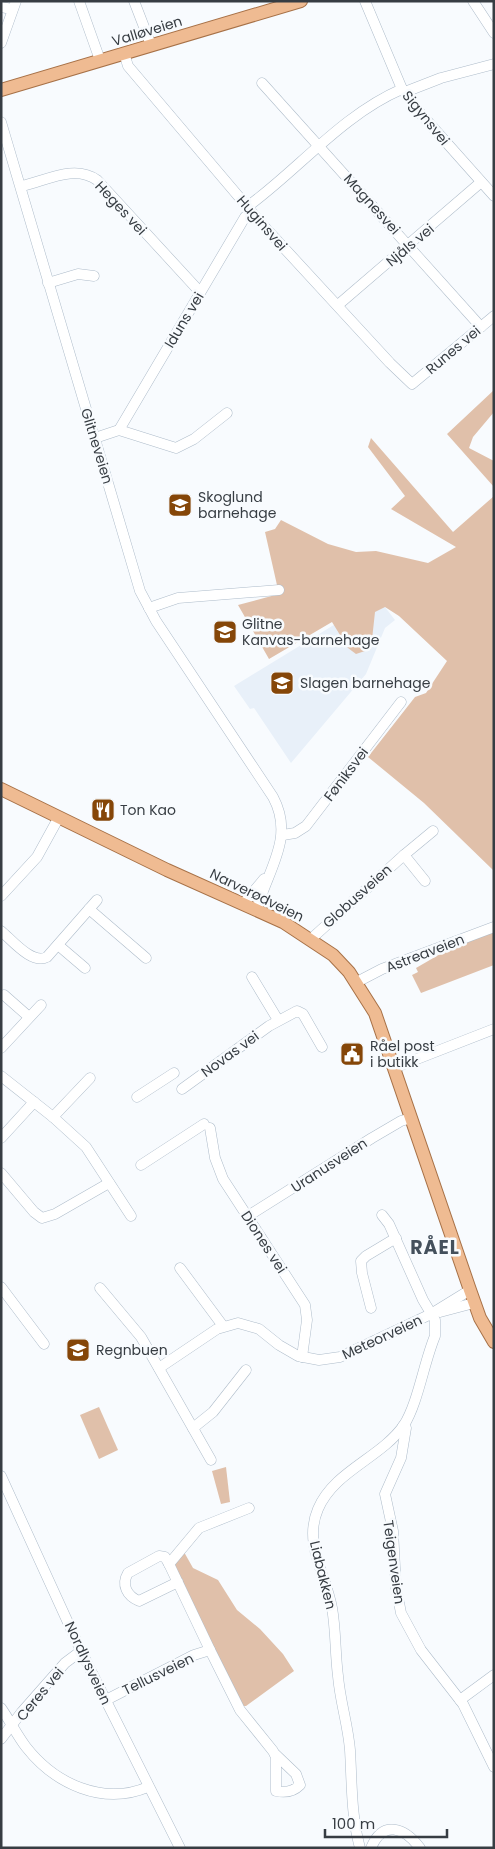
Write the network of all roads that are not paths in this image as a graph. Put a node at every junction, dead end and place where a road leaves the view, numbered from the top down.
1 (79, 1) edge
2 (134, 1) edge
3 (301, 1) edge
4 (365, 1) edge
5 (473, 1) edge
6 (14, 5) edge
7 (1, 7) edge
8 (3, 32) edge
9 (494, 32) edge
10 (1, 44) edge
11 (150, 46) junction
12 (124, 53) junction
13 (100, 60) junction
14 (494, 64) edge
15 (262, 83) dead end
16 (1, 90) edge
17 (403, 90) junction
18 (1, 122) edge
19 (320, 146) junction
20 (480, 183) junction
21 (22, 186) junction
22 (494, 196) edge
23 (250, 210) junction
24 (408, 245) junction
25 (94, 276) dead end
26 (48, 283) junction
27 (200, 292) junction
28 (338, 305) junction
29 (494, 316) edge
30 (481, 327) junction
31 (412, 384) joint
32 (227, 413) dead end
33 (118, 430) junction
34 (95, 438) junction
35 (279, 590) dead end
36 (149, 608) junction
37 (401, 702) dead end
38 (1, 789) edge
39 (59, 817) junction
40 (433, 831) dead end
41 (282, 835) junction
42 (404, 854) junction
43 (267, 877) junction
44 (425, 881) dead end
45 (1, 896) edge
46 (97, 900) dead end
47 (244, 903) junction
48 (89, 909) junction
49 (257, 909) junction
50 (494, 927) edge
51 (1, 931) edge
52 (311, 939) junction
53 (58, 945) junction
54 (146, 958) dead end
55 (85, 968) dead end
56 (252, 977) dead end
57 (357, 982) junction
58 (4, 995) dead end
59 (41, 1005) dead end
60 (30, 1017) junction
61 (278, 1020) junction
62 (494, 1029) edge
63 (322, 1047) dead end
64 (1, 1048) edge
65 (394, 1068) junction
66 (174, 1073) dead end
67 (1, 1076) edge
68 (90, 1078) dead end
69 (182, 1089) dead end
70 (137, 1096) dead end
71 (34, 1102) junction
72 (53, 1117) junction
73 (411, 1118) junction
74 (1, 1138) edge
75 (141, 1165) dead end
76 (1, 1173) edge
77 (109, 1182) junction
78 (382, 1214) dead end
79 (131, 1216) dead end
80 (248, 1216) junction
81 (396, 1238) junction
82 (180, 1268) dead end
83 (1, 1287) edge
84 (100, 1288) dead end
85 (470, 1290) junction
86 (474, 1303) junction
87 (371, 1308) dead end
88 (432, 1314) junction
89 (222, 1326) junction
90 (494, 1342) edge
91 (44, 1344) dead end
92 (302, 1357) junction
93 (160, 1368) junction
94 (246, 1370) dead end
95 (403, 1426) junction
96 (193, 1428) junction
97 (211, 1460) dead end
98 (1, 1476) edge
99 (249, 1508) dead end
100 (169, 1564) junction
101 (178, 1582) junction
102 (210, 1650) junction
103 (80, 1651) junction
104 (494, 1676) edge
105 (106, 1700) junction
106 (460, 1700) junction
107 (1, 1708) edge
108 (13, 1726) junction
109 (1, 1739) edge
110 (274, 1753) dead end
111 (494, 1767) edge
112 (148, 1787) junction
113 (180, 1848) edge
114 (360, 1848) edge
115 (371, 1848) edge
116 (420, 1848) edge

1 - 13 street
2 - 11 street
3 - 11 main road, Valløveien
4 - 17 street, Sigynsvei
5 - 9 street
6 - 7 street
6 - 8 street
8 - 10 street
11 - 12 main road, Valløveien
12 - 13 main road, Valløveien
12 - 23 street, Huginsvei
13 - 16 main road, Valløveien
14 - 17 street, Iduns vei
15 - 19 street, Magnesvei
17 - 19 street, Iduns vei
17 - 20 street, Sigynsvei
18 - 21 street, Glitneveien
19 - 23 street, Iduns vei
19 - 24 street, Magnesvei
20 - 22 street, Sigynsvei
20 - 24 street, Njåls vei
21 - 26 street, Glitneveien
21 - 27 street, Heges vei
23 - 27 street, Iduns vei
23 - 28 street, Huginsvei
24 - 28 street, Njåls vei
24 - 30 street, Magnesvei
25 - 26 street
26 - 34 street, Glitneveien
27 - 33 street, Iduns vei
28 - 31 street, Huginsvei
29 - 30 street, Runes vei
30 - 31 street, Runes vei
32 - 33 street
33 - 34 street
34 - 36 street, Glitneveien
35 - 36 street
36 - 41 street, Glitneveien
37 - 41 street, Føniksvei
38 - 39 main road, Narverødveien
39 - 45 street
39 - 47 main road, Narverødveien
40 - 42 street, Globusveien
41 - 43 street, Glitneveien
42 - 44 street, Globusveien
42 - 52 street, Globusveien
43 - 47 street, Glitneveien
43 - 49 street, Glitneveien
46 - 48 street
47 - 49 main road, Narverødveien
48 - 53 street
48 - 54 street
49 - 52 main road, Narverødveien
50 - 57 street, Astreaveien
51 - 53 street
52 - 57 main road, Narverødveien
53 - 55 street
56 - 61 street
57 - 65 main road, Narverødveien
58 - 60 street
59 - 60 street
60 - 64 street
61 - 63 street, Novas vei
61 - 69 street, Novas vei
62 - 65 street
65 - 73 main road, Narverødveien
66 - 70 street
67 - 71 street
68 - 72 street
71 - 72 street
71 - 74 street
72 - 77 street
73 - 80 street, Uranusveien
73 - 85 main road, Narverødveien
75 - 80 street, Diones vei
76 - 77 street
77 - 79 street
78 - 81 street
80 - 92 street, Diones vei
81 - 87 street
81 - 88 street
82 - 89 street
83 - 91 street
84 - 93 street
85 - 86 main road, Narverødveien
85 - 88 street
86 - 88 street
86 - 90 main road, Narverødveien
88 - 92 street, Meteorveien
88 - 95 street, Liabakken
89 - 92 street, Meteorveien
89 - 93 street
93 - 96 street
94 - 96 street
95 - 106 street, Teigenveien
95 - 114 street, Liabakken
96 - 97 street
98 - 103 street, Nordlysveien
99 - 100 street
100 - 101 street, Tellusveien
100 - 101 street
101 - 102 street, Tellusveien
102 - 105 street, Tellusveien
102 - 110 street, Tellusveien
103 - 105 street, Nordlysveien
103 - 108 street, Ceres vei
104 - 106 street
105 - 112 street, Nordlysveien
106 - 111 street, Teigenveien
107 - 108 street
108 - 109 street, Ceres vei
108 - 112 street
112 - 113 street, Nordlysveien
115 - 116 street

